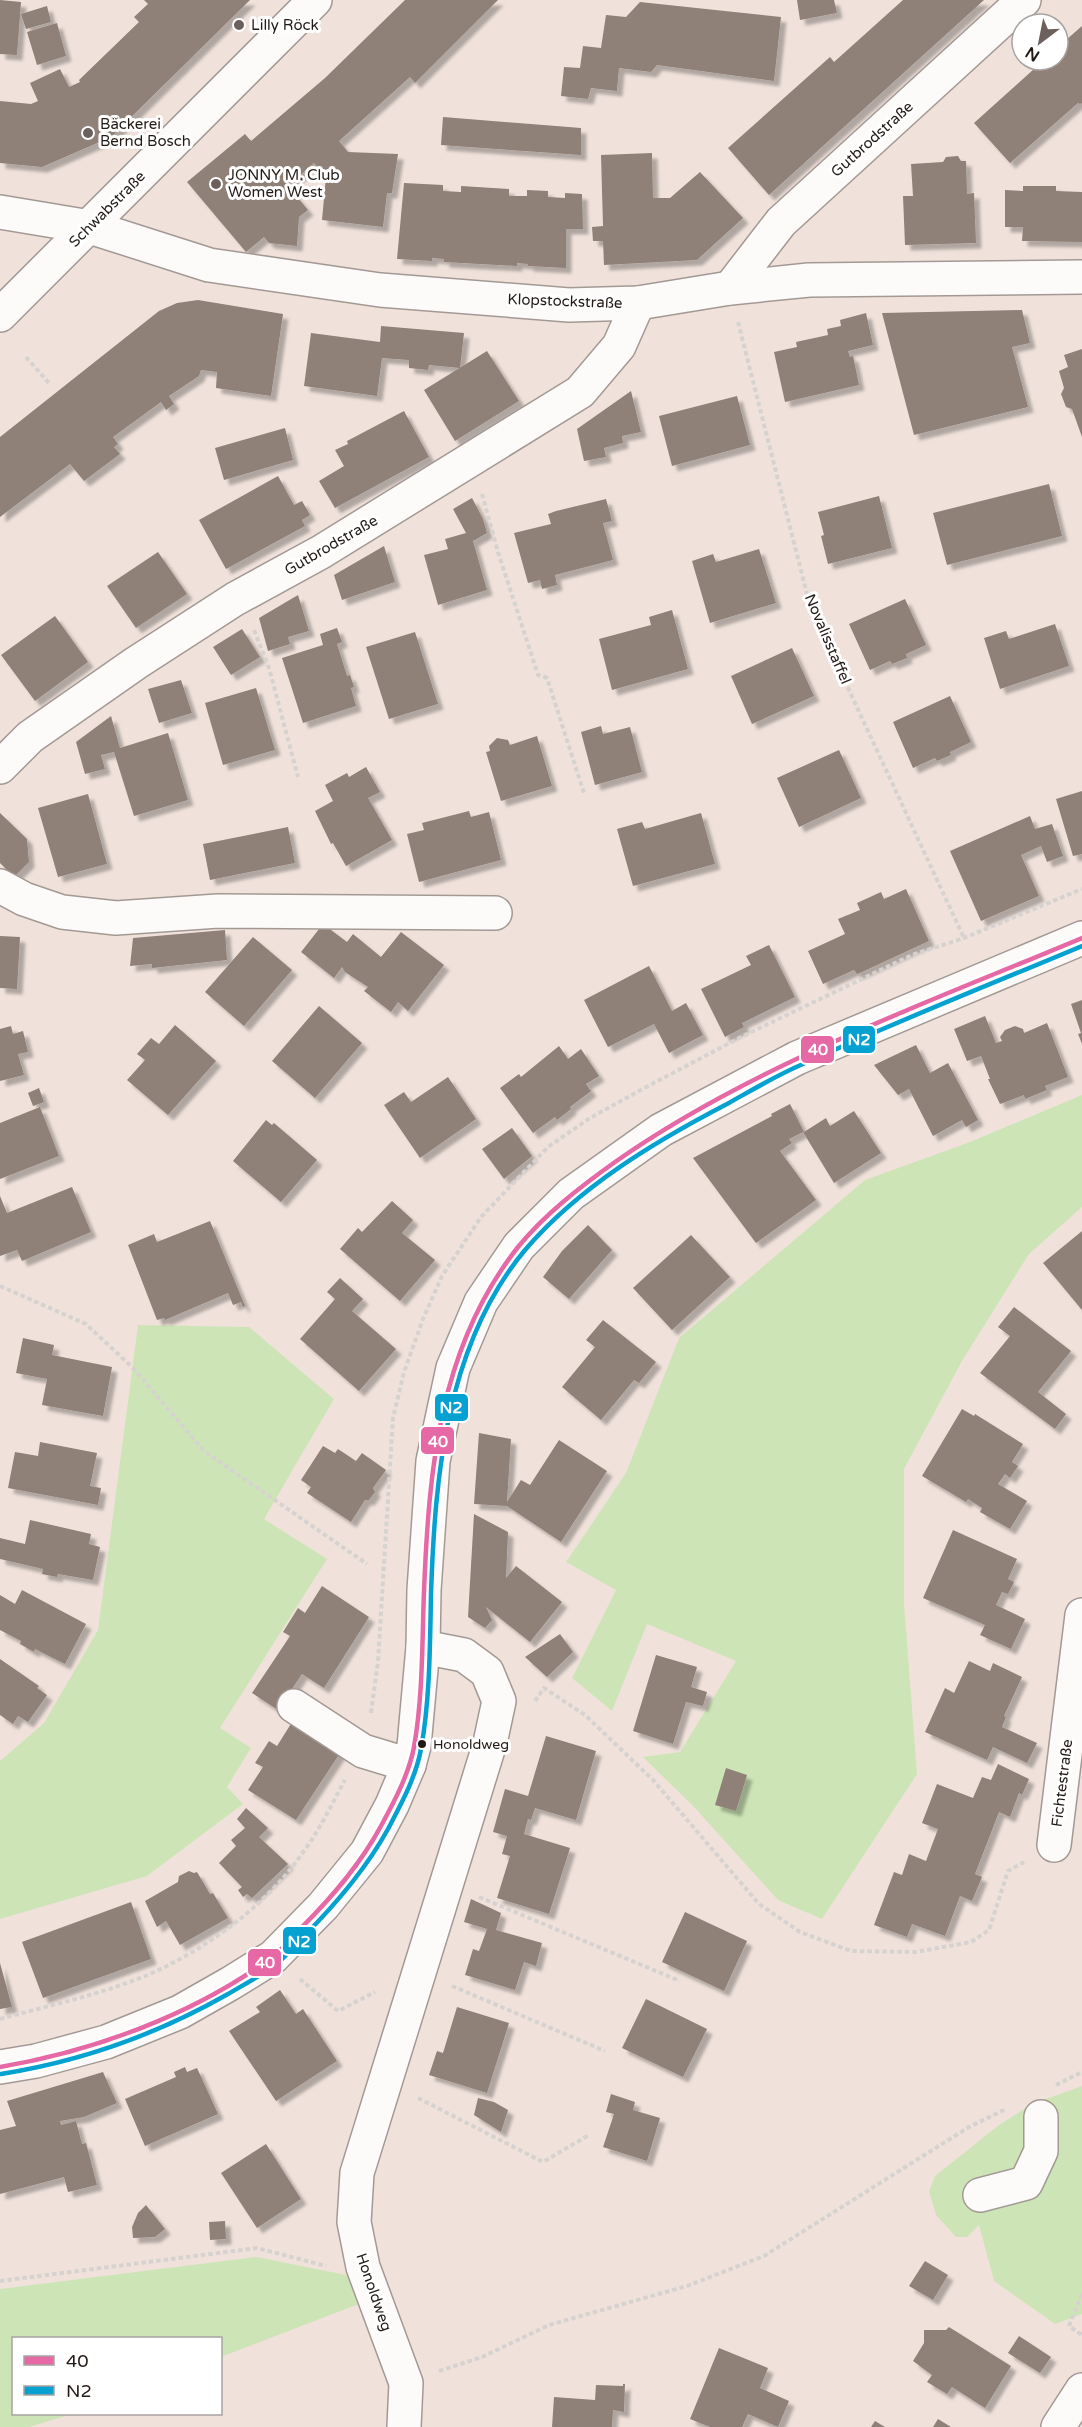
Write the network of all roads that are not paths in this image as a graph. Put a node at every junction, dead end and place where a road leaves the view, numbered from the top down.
1 (315, 0) edge
2 (1024, 0) edge
3 (0, 212) edge
4 (90, 227) junction
5 (1082, 277) edge
6 (730, 288) junction
7 (638, 303) junction
8 (0, 315) edge
9 (0, 766) edge
10 (0, 886) edge
11 (495, 913) dead end
12 (1082, 938) edge
13 (1082, 1615) edge
14 (423, 1647) junction
15 (303, 1701) dead end
16 (412, 1756) junction
17 (1054, 1845) road end
18 (0, 2067) edge
19 (1036, 2103) road end
20 (980, 2195) dead end
21 (1082, 2390) edge
22 (404, 2427) edge
23 (1058, 2427) edge

1 - 4 street, Schwabstraße
2 - 6 street, Gutbrodstraße
3 - 4 street, Klopstockstraße
4 - 7 street, Klopstockstraße
4 - 8 street, Schwabstraße
5 - 6 street, Klopstockstraße
6 - 7 street, Klopstockstraße
7 - 9 street, Gutbrodstraße
10 - 11 street
12 - 14 street
13 - 17 street, Fichtestraße
14 - 16 street
14 - 22 street, Honoldweg
15 - 16 street
16 - 18 street
19 - 20 street
21 - 23 street

